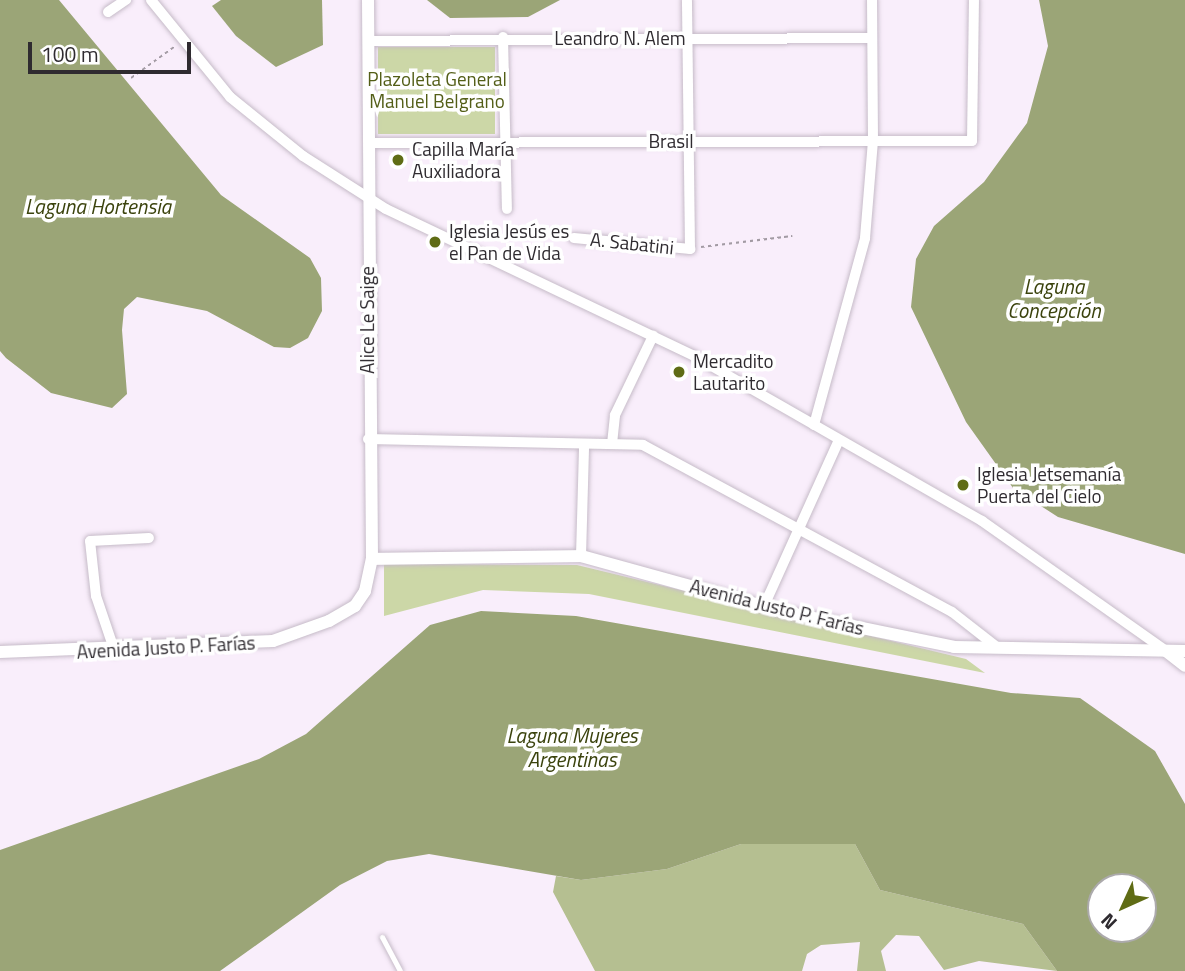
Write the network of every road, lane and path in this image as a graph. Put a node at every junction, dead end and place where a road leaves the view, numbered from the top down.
1 (126, 0) edge
2 (151, 0) edge
3 (368, 0) edge
4 (687, 0) edge
5 (872, 0) edge
6 (974, 0) edge
7 (108, 12) dead end
8 (503, 37) junction
9 (687, 38) junction
10 (872, 38) junction
11 (184, 40) junction
12 (368, 41) junction
13 (131, 78) dead end
14 (873, 140) junction
15 (505, 141) junction
16 (688, 141) junction
17 (369, 143) junction
18 (366, 195) junction
19 (507, 209) dead end
20 (792, 236) dead end
21 (574, 238) dead end
22 (690, 249) junction
23 (653, 336) junction
24 (814, 425) junction
25 (368, 439) junction
26 (839, 440) junction
27 (612, 444) junction
28 (584, 447) junction
29 (800, 528) junction
30 (149, 538) dead end
31 (581, 556) junction
32 (372, 559) junction
33 (764, 606) junction
34 (329, 621) joint
35 (998, 648) junction
36 (1166, 651) junction
37 (1185, 651) edge
38 (0, 652) edge
39 (115, 652) junction
40 (1185, 666) edge
41 (382, 937) dead end
42 (400, 971) edge

1 - 7 street
2 - 11 street
3 - 12 street, Alice Le Saige
4 - 9 street
5 - 10 street
6 - 14 street, Brasil
8 - 9 street, Leandro N. Alem
8 - 12 street, Leandro N. Alem
8 - 15 street
9 - 10 street, Leandro N. Alem
9 - 16 street
10 - 14 street
11 - 13 path
11 - 18 street
12 - 17 street, Alice Le Saige
14 - 16 street, Brasil
14 - 24 street
15 - 16 street, Brasil
15 - 17 street, Brasil
15 - 19 street
16 - 22 street
17 - 18 street, Alice Le Saige
18 - 23 street
18 - 25 street, Alice Le Saige
20 - 22 path
21 - 22 street, A. Sabatini
23 - 24 street
23 - 27 street
24 - 26 street
25 - 28 street
25 - 32 street, Alice Le Saige
26 - 29 street
26 - 36 street
27 - 28 street
27 - 29 street
28 - 31 street
29 - 33 street
29 - 35 street
30 - 39 street
31 - 32 street, Avenida Justo P. Farías
31 - 33 street, Avenida Justo P. Farías
32 - 34 street, Alice Le Saige
33 - 35 street, Avenida Justo P. Farías
34 - 39 street, Avenida Justo P. Farías
35 - 36 street, Avenida Justo P. Farías
36 - 37 street, Avenida Justo P. Farías
36 - 40 street
38 - 39 street, Avenida Justo P. Farías
41 - 42 lane

